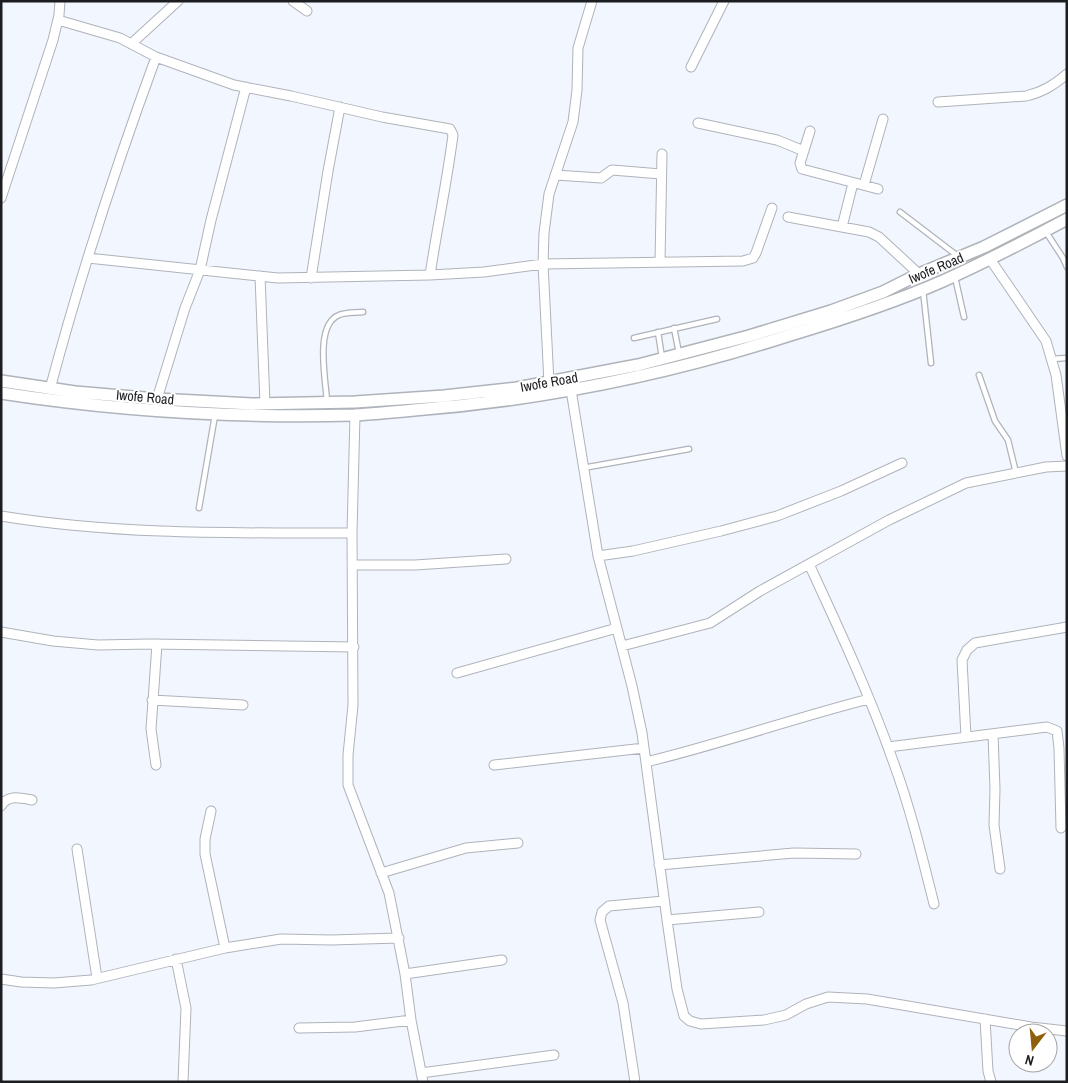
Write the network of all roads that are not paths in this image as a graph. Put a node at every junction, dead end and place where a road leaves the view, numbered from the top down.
1 (60, 1) edge
2 (178, 1) edge
3 (293, 1) edge
4 (592, 1) edge
5 (724, 1) edge
6 (307, 11) dead end
7 (58, 20) junction
8 (131, 44) junction
9 (156, 57) junction
10 (691, 67) dead end
11 (1067, 74) edge
12 (246, 87) junction
13 (938, 102) dead end
14 (340, 107) junction
15 (883, 119) dead end
16 (698, 123) dead end
17 (810, 131) dead end
18 (804, 151) junction
19 (662, 154) dead end
20 (661, 174) junction
21 (555, 175) junction
22 (853, 183) junction
23 (864, 185) junction
24 (878, 189) dead end
25 (1, 198) edge
26 (1067, 205) edge
27 (772, 208) dead end
28 (900, 212) dead end
29 (788, 217) dead end
30 (1067, 219) edge
31 (842, 227) junction
32 (1045, 231) junction
33 (88, 258) junction
34 (960, 258) junction
35 (990, 259) junction
36 (660, 262) junction
37 (543, 264) junction
38 (1067, 267) edge
39 (200, 270) junction
40 (919, 274) junction
41 (430, 275) junction
42 (260, 276) junction
43 (954, 276) junction
44 (311, 278) junction
45 (923, 289) junction
46 (362, 312) dead end
47 (964, 317) dead end
48 (717, 319) dead end
49 (674, 328) junction
50 (658, 332) junction
51 (634, 338) dead end
52 (679, 354) junction
53 (662, 358) junction
54 (1067, 358) edge
55 (1051, 359) junction
56 (931, 363) dead end
57 (979, 375) dead end
58 (1, 381) edge
59 (548, 383) junction
60 (50, 389) junction
61 (571, 390) junction
62 (1, 392) edge
63 (125, 396) junction
64 (157, 399) junction
65 (328, 403) junction
66 (265, 404) junction
67 (124, 408) junction
68 (215, 414) junction
69 (355, 415) junction
70 (689, 449) dead end
71 (1067, 456) edge
72 (902, 463) dead end
73 (1067, 466) edge
74 (584, 468) junction
75 (1016, 473) junction
76 (199, 508) dead end
77 (1, 516) edge
78 (352, 533) junction
79 (598, 556) junction
80 (506, 559) dead end
81 (352, 564) junction
82 (809, 564) junction
83 (1067, 627) edge
84 (617, 628) junction
85 (1, 632) edge
86 (157, 644) junction
87 (622, 646) junction
88 (354, 647) junction
89 (457, 673) dead end
90 (869, 698) junction
91 (152, 700) junction
92 (243, 705) dead end
93 (993, 734) junction
94 (966, 737) junction
95 (644, 748) junction
96 (888, 748) junction
97 (646, 762) junction
98 (494, 765) dead end
99 (156, 766) dead end
100 (32, 800) dead end
101 (1, 806) edge
102 (211, 811) dead end
103 (1061, 828) dead end
104 (518, 843) dead end
105 (77, 849) dead end
106 (856, 854) dead end
107 (659, 865) junction
108 (1000, 869) dead end
109 (381, 873) junction
110 (664, 901) junction
111 (934, 904) dead end
112 (759, 912) dead end
113 (667, 920) junction
114 (399, 938) junction
115 (225, 948) junction
116 (176, 959) junction
117 (502, 960) dead end
118 (405, 974) junction
119 (97, 978) junction
120 (1, 979) edge
121 (985, 1019) junction
122 (411, 1020) junction
123 (299, 1028) dead end
124 (1067, 1031) edge
125 (554, 1055) dead end
126 (422, 1077) edge
127 (183, 1082) edge
128 (635, 1082) edge
129 (991, 1082) edge

1 - 7 street
2 - 8 street
3 - 6 street
4 - 21 street
5 - 10 street
7 - 8 street
7 - 25 street
8 - 9 street
9 - 12 street
9 - 33 street
11 - 13 street
12 - 14 street
12 - 39 street
14 - 41 street
14 - 44 street
15 - 23 street
16 - 18 street
17 - 18 street
18 - 22 street
19 - 20 street
20 - 21 street
20 - 36 street
21 - 37 street
22 - 23 street
22 - 31 street
23 - 24 street
26 - 34 street, Iwofe Road
27 - 36 street
28 - 34 lane
29 - 31 street
30 - 32 street, Iwofe Road
31 - 40 street
32 - 35 street, Iwofe Road
32 - 38 lane
33 - 39 street
33 - 60 street
34 - 40 street, Iwofe Road
35 - 43 street, Iwofe Road
35 - 55 street
36 - 37 street
37 - 41 street
37 - 59 street
39 - 42 street
39 - 64 street
40 - 52 street, Iwofe Road
41 - 44 street
42 - 44 street
42 - 66 street
43 - 45 street, Iwofe Road
43 - 47 lane
45 - 56 lane
45 - 61 street, Iwofe Road
46 - 65 lane
48 - 49 lane
49 - 50 lane
49 - 52 lane
50 - 51 lane
50 - 53 lane
52 - 53 street, Iwofe Road
53 - 59 street, Iwofe Road
54 - 55 lane
55 - 71 street
57 - 75 lane
58 - 60 street, Iwofe Road
59 - 65 street, Iwofe Road
60 - 63 street, Iwofe Road
61 - 69 street, Iwofe Road
61 - 74 street
62 - 67 street, Iwofe Road
63 - 64 street, Iwofe Road
63 - 67 street
64 - 66 street, Iwofe Road
65 - 66 street, Iwofe Road
67 - 68 street, Iwofe Road
68 - 69 street, Iwofe Road
68 - 76 lane
69 - 78 street
70 - 74 lane
72 - 79 street
73 - 75 street
74 - 79 street
75 - 82 street
77 - 78 street
78 - 81 street
79 - 84 street
80 - 81 street
81 - 88 street
82 - 87 street
82 - 90 street
83 - 94 street
84 - 87 street
84 - 89 street
85 - 86 street
86 - 88 street
86 - 91 street
87 - 95 street
88 - 109 street
90 - 96 street
90 - 97 street
91 - 92 street
91 - 99 street
93 - 94 street
93 - 103 street
93 - 108 street
94 - 96 street
95 - 97 street
95 - 98 street
96 - 111 street
97 - 107 street
100 - 101 street
102 - 115 street
104 - 109 street
105 - 119 street
106 - 107 street
107 - 110 street
109 - 114 street
110 - 113 street
110 - 128 street
112 - 113 street
113 - 121 street
114 - 115 street
114 - 118 street
115 - 116 street
116 - 119 street
116 - 127 street
117 - 118 street
118 - 122 street
119 - 120 street
121 - 124 street
121 - 129 street
122 - 123 street
122 - 126 street
125 - 126 street

